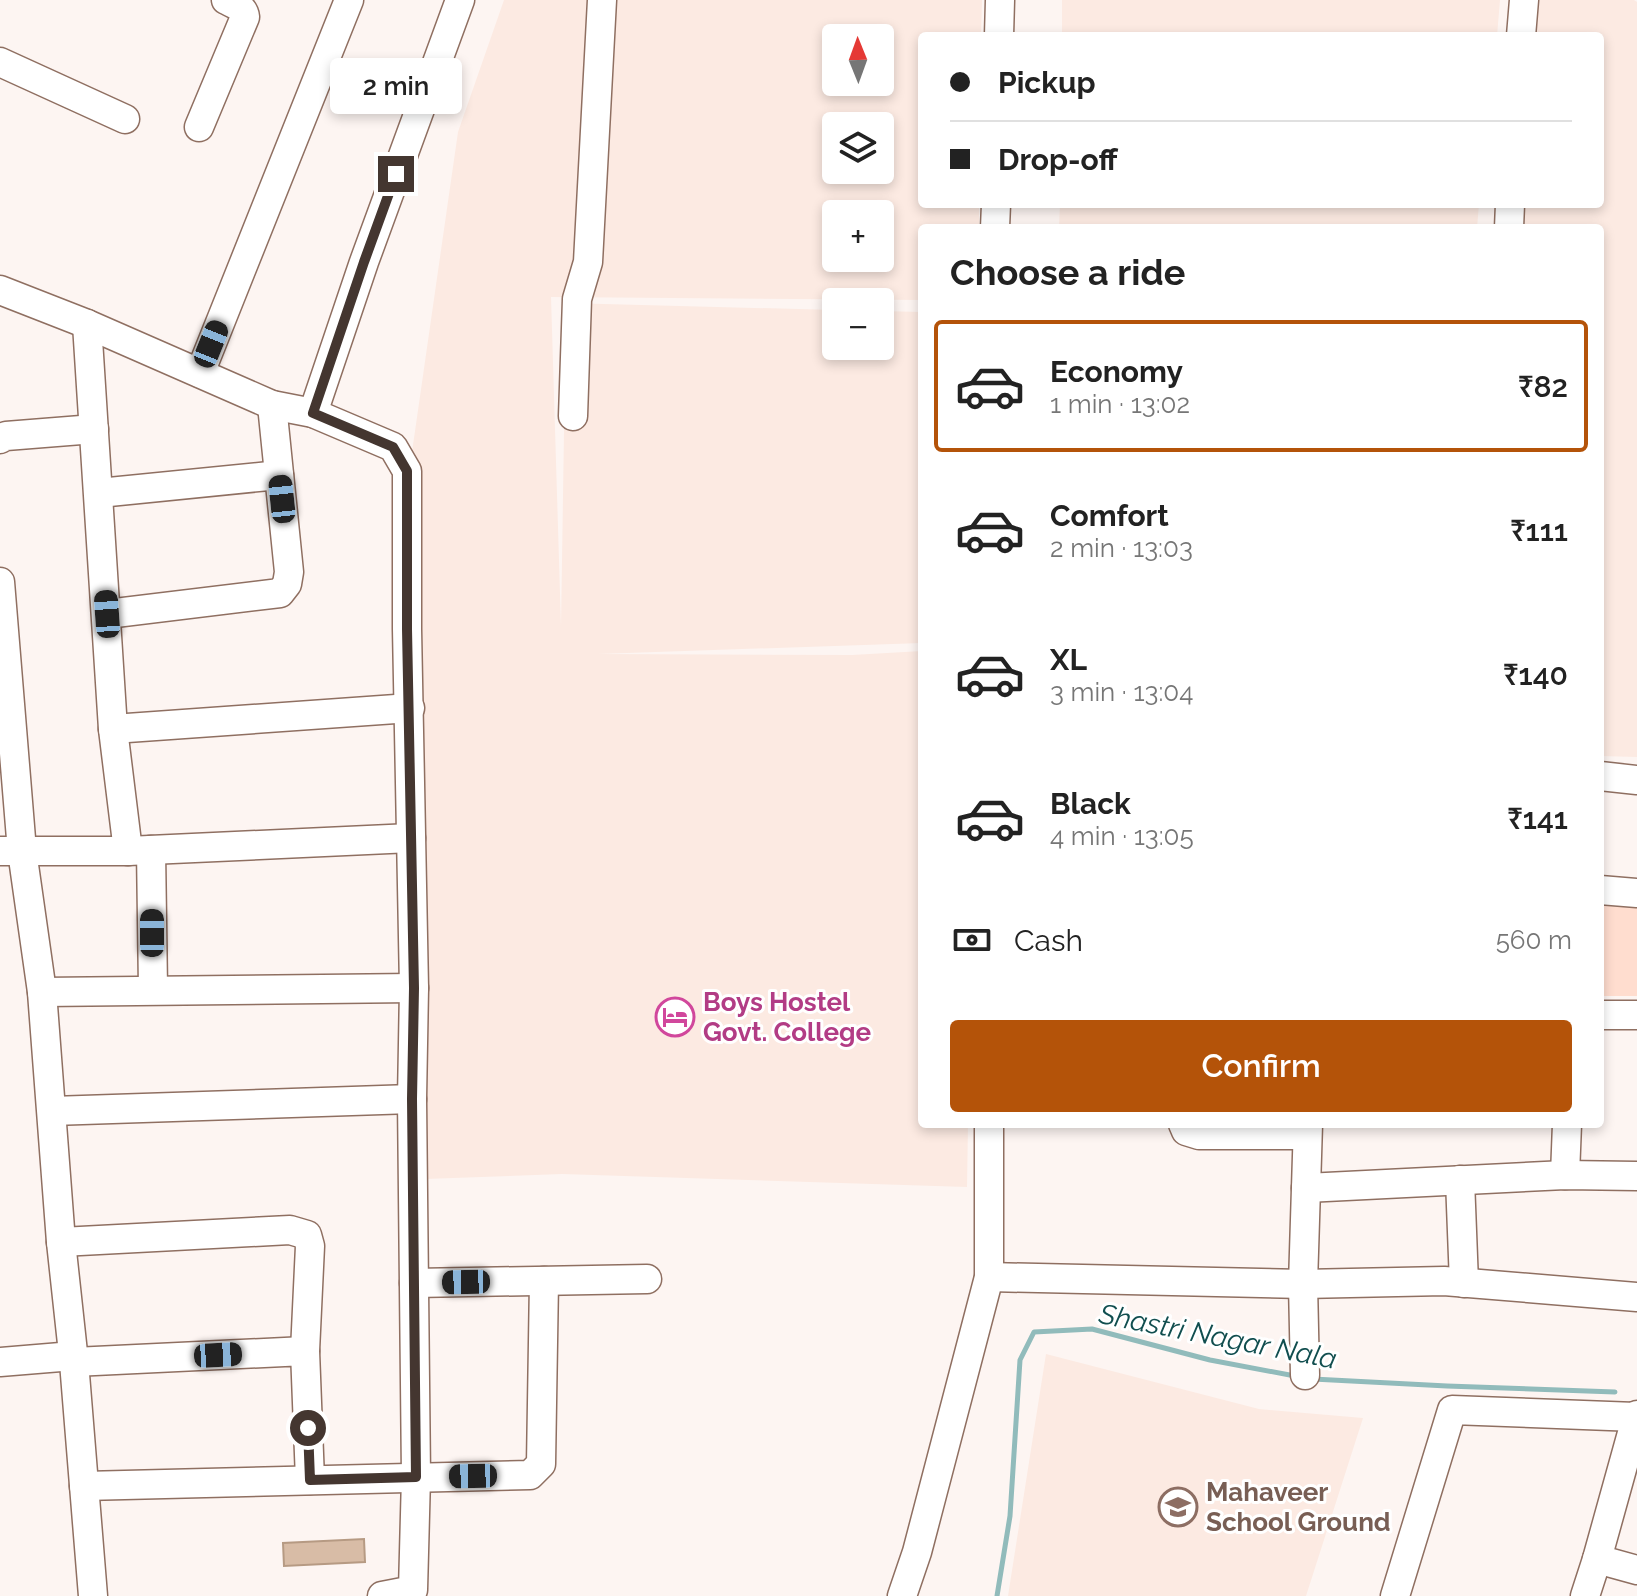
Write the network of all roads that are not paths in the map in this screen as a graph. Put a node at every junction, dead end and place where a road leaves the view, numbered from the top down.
1 (226, 0) edge
2 (349, 0) edge
3 (460, 0) edge
4 (602, 0) edge
5 (1000, 0) edge
6 (1524, 0) edge
7 (999, 32) edge
8 (1521, 32) edge
9 (0, 62) edge
10 (125, 119) dead end
11 (199, 127) dead end
12 (0, 290) edge
13 (87, 324) junction
14 (200, 373) junction
15 (272, 405) junction
16 (313, 413) junction
17 (573, 416) dead end
18 (94, 429) junction
19 (0, 439) edge
20 (279, 475) junction
21 (99, 493) junction
22 (0, 582) edge
23 (107, 614) junction
24 (410, 708) junction
25 (113, 729) junction
26 (1604, 776) edge
27 (1637, 780) edge
28 (411, 838) junction
29 (140, 850) junction
30 (11, 851) edge
31 (1604, 890) edge
32 (1637, 893) edge
33 (414, 988) junction
34 (153, 989) junction
35 (42, 992) junction
36 (1604, 1015) edge
37 (1637, 1015) edge
38 (412, 1099) junction
39 (52, 1111) junction
40 (989, 1128) edge
41 (1185, 1128) edge
42 (1567, 1128) edge
43 (1307, 1129) edge
44 (1565, 1175) junction
45 (1637, 1176) edge
46 (1460, 1180) junction
47 (1306, 1188) junction
48 (61, 1242) junction
49 (989, 1277) junction
50 (647, 1279) dead end
51 (544, 1281) junction
52 (414, 1283) junction
53 (1464, 1283) junction
54 (1303, 1284) junction
55 (1637, 1297) edge
56 (305, 1351) junction
57 (74, 1359) junction
58 (0, 1362) edge
59 (1305, 1375) dead end
60 (1636, 1416) edge
61 (416, 1477) junction
62 (310, 1480) junction
63 (84, 1486) junction
64 (1597, 1559) junction
65 (1637, 1570) edge
66 (416, 1593) edge
67 (93, 1596) edge
68 (382, 1596) edge
69 (902, 1596) edge
70 (1395, 1596) edge
71 (1585, 1596) edge

1 - 11 street
2 - 14 street
3 - 16 street
4 - 17 street
5 - 7 street
6 - 8 street
9 - 10 street
12 - 13 street
13 - 14 street
13 - 18 street
14 - 15 street
15 - 16 street
15 - 20 street
16 - 24 street
18 - 19 street
18 - 21 street
20 - 21 street
20 - 23 street
21 - 23 street
22 - 30 street
23 - 25 street
24 - 25 street
24 - 28 street
25 - 29 street
26 - 27 street
28 - 29 street
28 - 33 street
29 - 30 street
29 - 34 street
30 - 35 street
31 - 32 street
33 - 34 street
33 - 38 street
34 - 35 street
35 - 39 street
36 - 37 street
38 - 39 street
38 - 52 street
39 - 48 street
40 - 49 street
41 - 43 street
42 - 44 street
43 - 47 street
44 - 45 street
44 - 46 street
46 - 47 street
46 - 53 street
47 - 54 street
48 - 56 street
48 - 57 street
49 - 54 street
49 - 69 street
50 - 51 street
51 - 52 street
51 - 61 street
52 - 61 street
53 - 54 street
53 - 55 street
54 - 59 street
56 - 57 street
56 - 62 street
57 - 58 street
57 - 63 street
60 - 64 street
60 - 70 street
61 - 62 street
61 - 66 street
62 - 63 street
63 - 67 street
64 - 65 street
64 - 71 street
66 - 68 street

